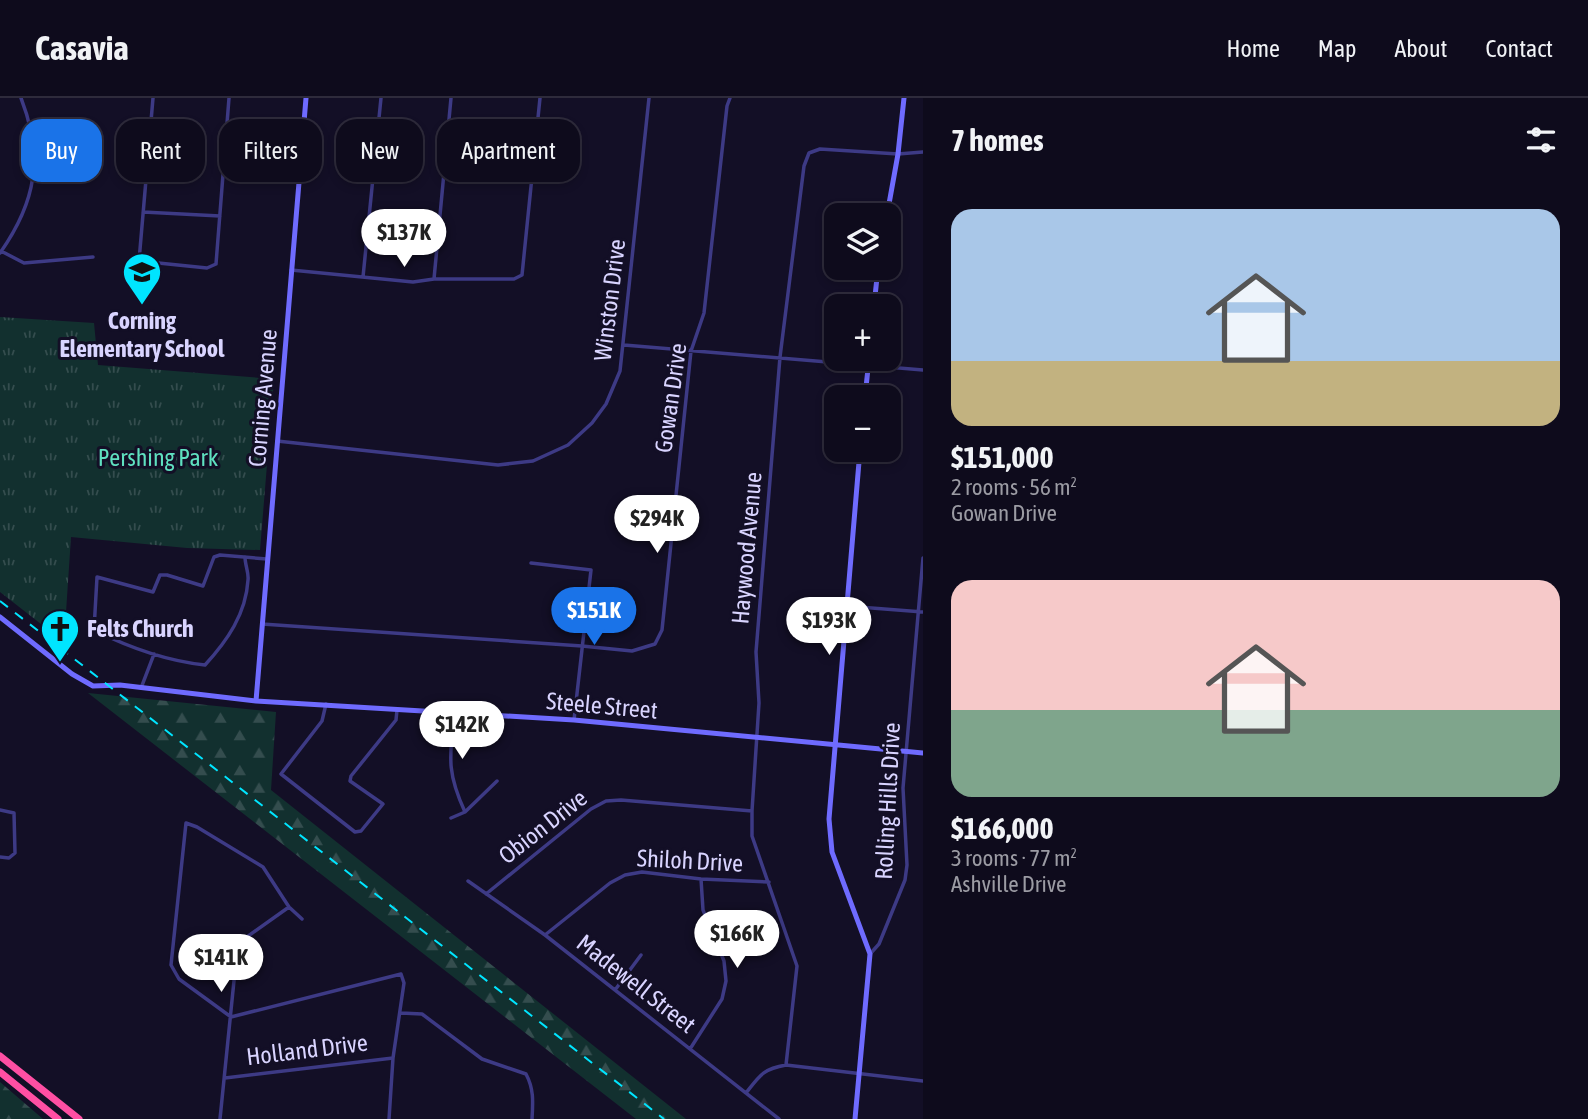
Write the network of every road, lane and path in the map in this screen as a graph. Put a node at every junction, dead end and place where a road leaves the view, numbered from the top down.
1 (21, 98) edge
2 (153, 98) edge
3 (229, 98) edge
4 (306, 98) edge
5 (381, 98) edge
6 (451, 98) edge
7 (540, 98) edge
8 (649, 98) edge
9 (730, 98) edge
10 (904, 98) edge
11 (923, 152) edge
12 (898, 154) junction
13 (889, 203) edge
14 (143, 212) junction
15 (220, 216) junction
16 (0, 251) edge
17 (93, 257) dead end
18 (291, 270) junction
19 (363, 277) junction
20 (434, 279) junction
21 (624, 345) junction
22 (691, 351) junction
23 (780, 357) junction
24 (824, 359) edge
25 (901, 366) edge
26 (923, 370) edge
27 (277, 441) junction
28 (859, 462) edge
29 (245, 558) junction
30 (923, 558) edge
31 (267, 559) junction
32 (531, 563) dead end
33 (846, 606) junction
34 (921, 612) edge
35 (0, 617) edge
36 (262, 624) junction
37 (582, 646) junction
38 (154, 654) junction
39 (141, 688) junction
40 (256, 701) junction
41 (326, 705) junction
42 (398, 708) junction
43 (454, 711) junction
44 (574, 720) junction
45 (758, 739) junction
46 (836, 744) junction
47 (907, 752) junction
48 (923, 753) edge
49 (497, 781) dead end
50 (0, 810) edge
51 (752, 811) junction
52 (465, 812) junction
53 (451, 818) dead end
54 (0, 857) edge
55 (701, 879) junction
56 (468, 881) dead end
57 (769, 882) junction
58 (486, 894) junction
59 (289, 906) junction
60 (302, 919) dead end
61 (545, 935) junction
62 (870, 954) junction
63 (641, 955) dead end
64 (615, 990) junction
65 (401, 1013) junction
66 (231, 1017) junction
67 (690, 1049) junction
68 (0, 1056) edge
69 (393, 1058) junction
70 (786, 1065) junction
71 (0, 1072) edge
72 (860, 1074) junction
73 (224, 1078) junction
74 (923, 1081) edge
75 (746, 1093) junction
76 (58, 1119) edge
77 (79, 1119) edge
78 (220, 1119) edge
79 (389, 1119) edge
80 (531, 1119) edge
81 (779, 1119) edge
82 (855, 1119) edge

1 - 16 street
2 - 14 street
3 - 15 street
4 - 18 street, Corning Avenue
5 - 19 street
6 - 20 street
7 - 20 street
8 - 21 street, Winston Drive
9 - 22 street, Gowan Drive
10 - 12 street
11 - 12 street
12 - 13 street
12 - 23 street, Haywood Avenue
14 - 15 street
14 - 15 street
16 - 17 street
18 - 19 street
18 - 27 street, Corning Avenue
19 - 20 street
21 - 22 street
21 - 27 street, Winston Drive
22 - 23 street
22 - 37 street, Gowan Drive
23 - 24 street
23 - 45 street, Haywood Avenue
25 - 26 street
27 - 31 street, Corning Avenue
28 - 33 street
29 - 31 street
29 - 38 street
29 - 38 street
30 - 34 street, Rolling Hills Drive
31 - 36 street, Corning Avenue
32 - 37 street
33 - 34 street
33 - 46 street
34 - 47 street, Rolling Hills Drive
35 - 39 street, Steele Street
36 - 37 street, Gowan Drive
36 - 40 street, Corning Avenue
37 - 44 street
38 - 39 street
39 - 40 street, Steele Street
40 - 41 street, Steele Street
41 - 42 street, Steele Street
41 - 42 street
42 - 43 street, Steele Street
43 - 44 street, Steele Street
43 - 52 street
44 - 45 street, Steele Street
45 - 46 street, Steele Street
45 - 51 street, Haywood Avenue
46 - 47 street, Steele Street
46 - 62 street
47 - 48 street, Steele Street
47 - 62 street, Rolling Hills Drive
49 - 52 street
50 - 54 street
51 - 57 street, Haywood Avenue
51 - 58 street, Obion Drive
52 - 53 street
55 - 57 street, Shiloh Drive
55 - 61 street, Shiloh Drive
55 - 67 street
56 - 58 street, Madewell Street
57 - 70 street, Haywood Avenue
58 - 61 street, Madewell Street
59 - 60 street
59 - 66 street
59 - 66 street
61 - 64 street, Madewell Street
62 - 72 street
63 - 64 street
64 - 67 street, Madewell Street
65 - 66 street
65 - 69 street
65 - 80 street
66 - 73 street
67 - 75 street, Madewell Street
68 - 77 highway
69 - 73 street, Holland Drive
69 - 79 street
70 - 72 street
70 - 75 street
71 - 76 highway
72 - 74 street
72 - 82 street
73 - 78 street
75 - 81 street, Madewell Street

